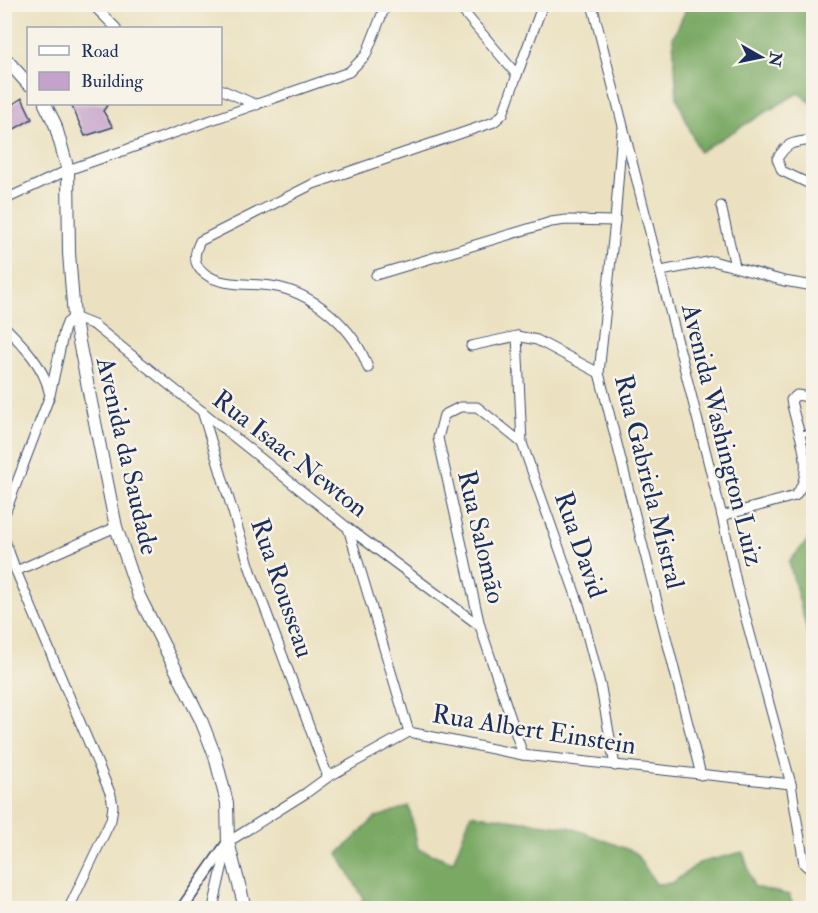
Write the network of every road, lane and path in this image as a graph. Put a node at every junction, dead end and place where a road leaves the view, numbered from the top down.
1 (92, 4) edge
2 (386, 4) edge
3 (457, 4) edge
4 (543, 4) edge
5 (592, 4) edge
6 (115, 27) edge
7 (4, 57) edge
8 (517, 75) junction
9 (27, 83) edge
10 (222, 90) edge
11 (46, 105) edge
12 (257, 105) junction
13 (622, 124) junction
14 (813, 140) edge
15 (68, 170) junction
16 (813, 186) edge
17 (4, 200) edge
18 (721, 206) dead end
19 (615, 221) junction
20 (735, 266) junction
21 (661, 271) junction
22 (376, 275) dead end
23 (813, 286) edge
24 (74, 317) junction
25 (4, 326) edge
26 (517, 336) junction
27 (471, 346) dead end
28 (368, 368) dead end
29 (599, 373) junction
30 (50, 395) junction
31 (813, 398) edge
32 (202, 411) junction
33 (800, 433) junction
34 (813, 434) edge
35 (522, 443) junction
36 (4, 516) edge
37 (722, 516) junction
38 (116, 527) junction
39 (348, 528) junction
40 (4, 538) edge
41 (16, 571) junction
42 (480, 626) junction
43 (409, 732) junction
44 (523, 755) junction
45 (615, 766) junction
46 (701, 775) junction
47 (328, 777) junction
48 (790, 784) junction
49 (228, 842) junction
50 (813, 873) edge
51 (69, 909) edge
52 (182, 909) edge
53 (213, 909) edge
54 (245, 909) edge

1 - 6 street
2 - 12 street
3 - 8 street
4 - 8 street
5 - 13 street, Avenida Washington Luiz
7 - 9 main road
8 - 28 street
10 - 12 street
11 - 15 main road, Avenida da Saudade
12 - 15 street
13 - 19 street, Rua Gabriela Mistral
13 - 21 street, Avenida Washington Luiz
14 - 16 street
15 - 17 street
15 - 24 main road, Avenida da Saudade
18 - 20 street
19 - 22 street
19 - 29 street, Rua Gabriela Mistral
20 - 21 street
20 - 23 street
21 - 37 street, Avenida Washington Luiz
24 - 30 street
24 - 32 street, Rua Isaac Newton
24 - 38 main road, Avenida da Saudade
25 - 30 street
26 - 27 street
26 - 29 street
26 - 35 street, Rua David
29 - 46 street, Rua Gabriela Mistral
30 - 36 street
31 - 33 street
32 - 39 street, Rua Isaac Newton
32 - 47 street, Rua Rousseau
33 - 34 lane
33 - 37 street
35 - 42 street, Rua Salomão
35 - 45 street, Rua David
37 - 48 street, Avenida Washington Luiz
38 - 41 street
38 - 49 main road, Avenida da Saudade
39 - 42 street, Rua Isaac Newton
39 - 43 street
40 - 41 street
41 - 51 street
42 - 44 street, Rua Salomão
43 - 44 street, Rua Albert Einstein
43 - 47 street, Rua Albert Einstein
44 - 45 street, Rua Albert Einstein
45 - 46 street, Rua Albert Einstein
46 - 48 street, Rua Albert Einstein
47 - 49 street, Rua Albert Einstein
48 - 50 street, Avenida Washington Luiz
49 - 52 street
49 - 53 street
49 - 54 main road, Avenida da Saudade

